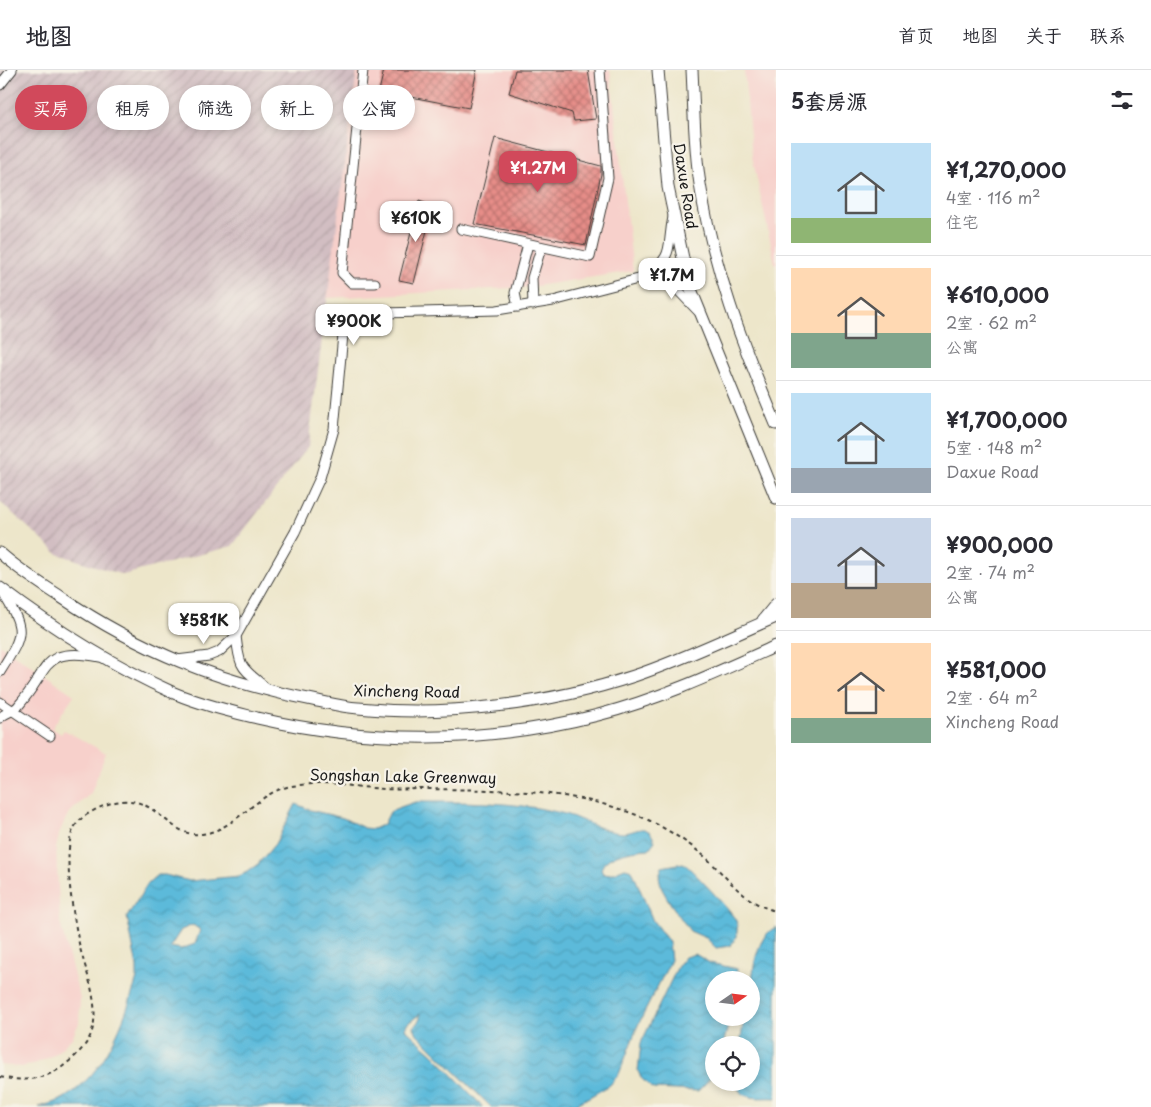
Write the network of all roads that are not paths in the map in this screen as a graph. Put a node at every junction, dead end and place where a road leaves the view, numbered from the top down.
1 (12, 70) edge
2 (363, 70) edge
3 (600, 70) edge
4 (658, 70) edge
5 (692, 70) edge
6 (0, 85) edge
7 (674, 215) junction
8 (461, 228) dead end
9 (528, 244) junction
10 (541, 248) junction
11 (646, 277) junction
12 (375, 283) dead end
13 (533, 305) junction
14 (518, 307) junction
15 (700, 313) junction
16 (776, 424) edge
17 (776, 498) edge
18 (0, 553) edge
19 (0, 589) edge
20 (776, 604) edge
21 (776, 617) edge
22 (758, 624) junction
23 (236, 636) junction
24 (776, 646) edge
25 (776, 654) edge
26 (752, 657) junction
27 (105, 658) junction
28 (175, 660) junction
29 (0, 672) edge
30 (269, 690) junction
31 (0, 702) edge
32 (13, 710) junction
33 (0, 718) edge
34 (50, 736) dead end

1 - 6 street
2 - 12 street
3 - 10 street
4 - 7 main road, Daxue Road
5 - 16 main road, Daxue Road
7 - 11 street
7 - 15 main road, Daxue Road
8 - 9 street
9 - 10 street
9 - 14 street
10 - 13 street
11 - 13 street
11 - 15 street
13 - 14 street
14 - 23 street
15 - 17 main road, Daxue Road
18 - 28 main road, Xincheng Road
19 - 27 main road
19 - 29 street
20 - 22 main road
21 - 22 main road, Xincheng Road
22 - 30 main road, Xincheng Road
23 - 28 street
23 - 30 street
24 - 26 main road
25 - 26 main road
26 - 27 main road
27 - 32 street
28 - 30 main road, Xincheng Road
31 - 32 street
32 - 33 street
32 - 34 street

